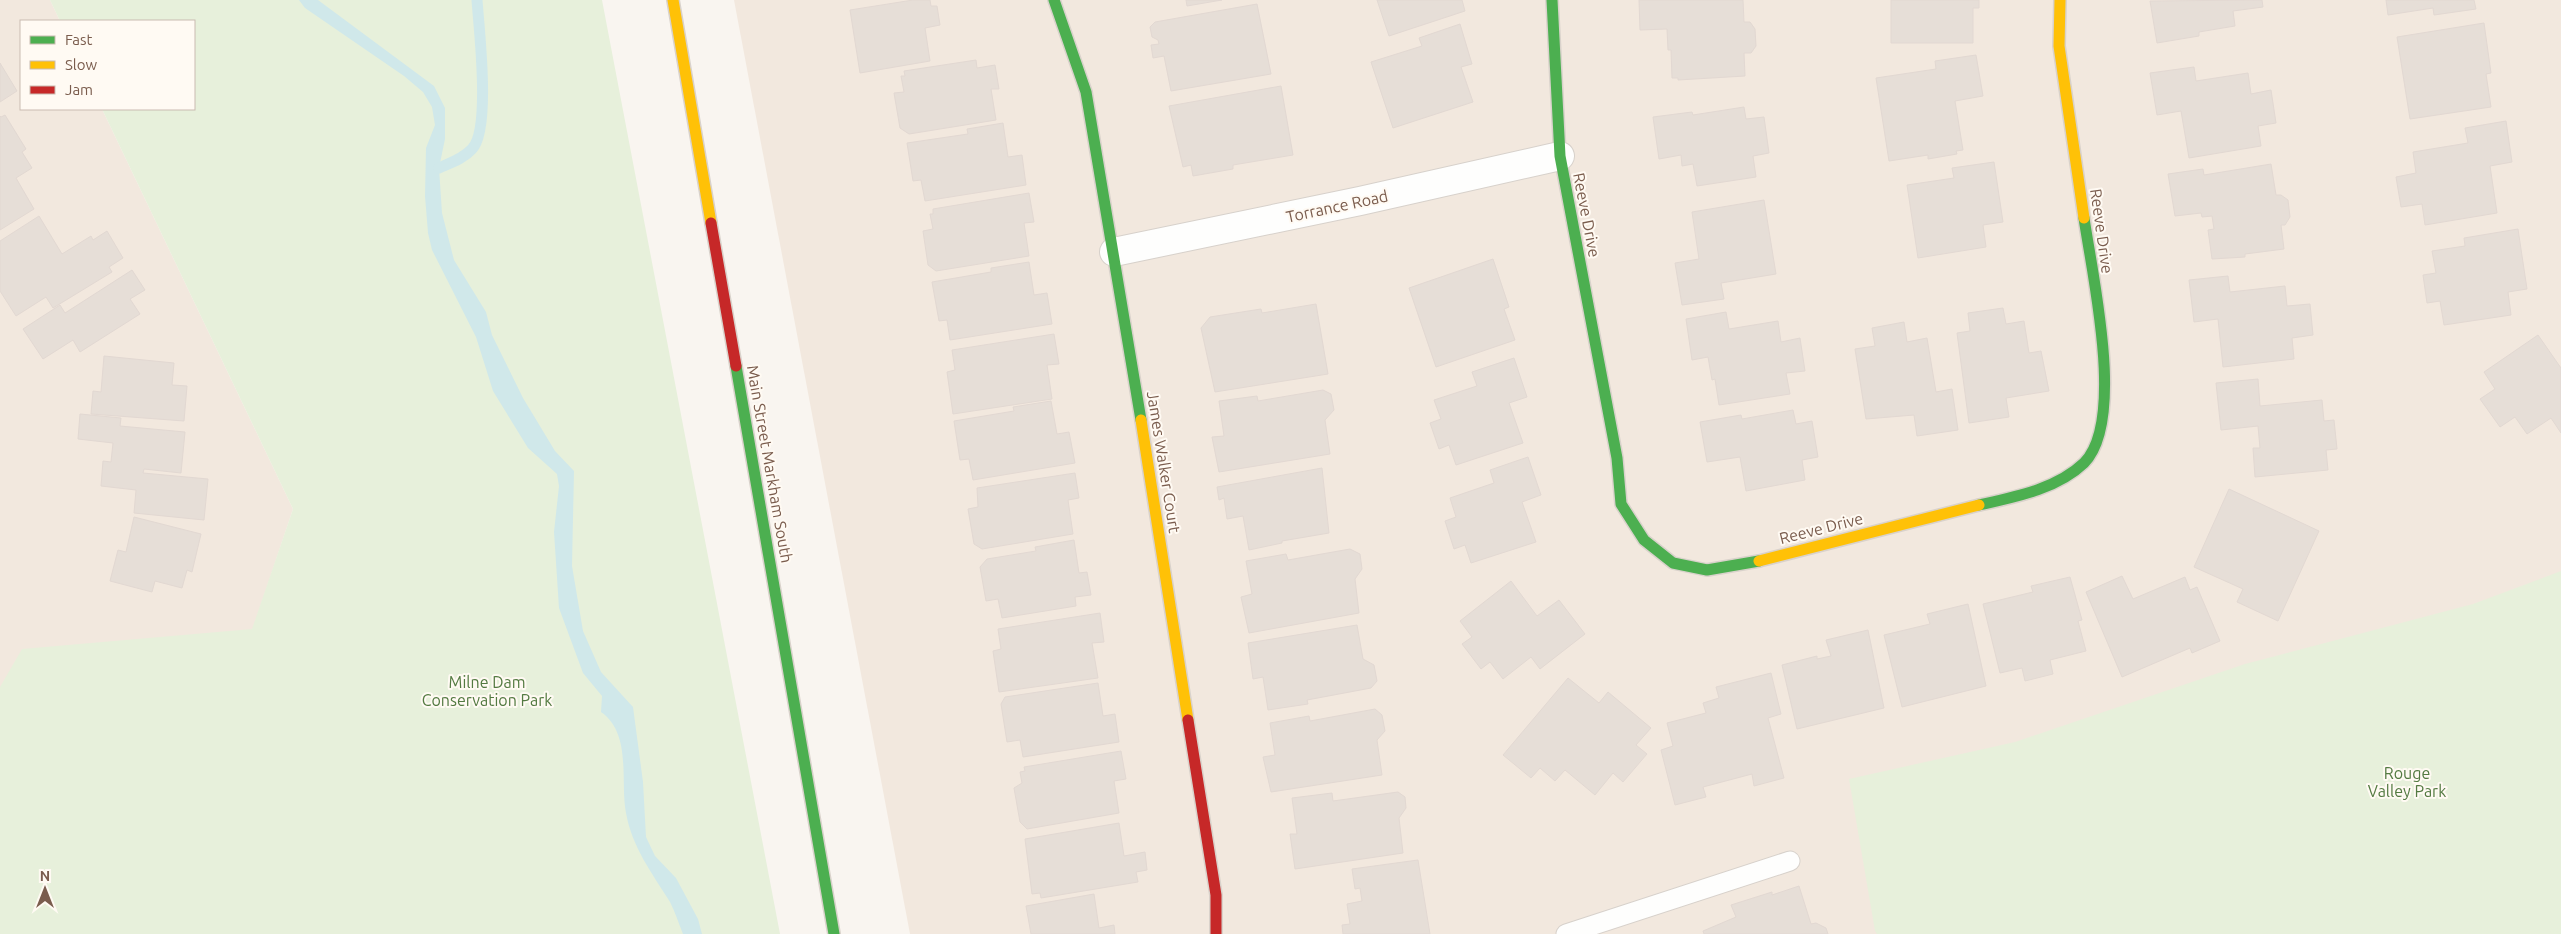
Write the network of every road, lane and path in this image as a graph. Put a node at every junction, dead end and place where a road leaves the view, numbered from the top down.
1 (673, 0) edge
2 (1054, 0) edge
3 (1552, 0) edge
4 (2060, 0) edge
5 (1560, 156) junction
6 (1114, 252) junction
7 (1790, 862) dead end
8 (834, 934) edge
9 (1216, 934) edge
10 (1566, 934) edge

1 - 8 street, Main Street Markham South
2 - 6 street, James Walker Court
3 - 5 street, Reeve Drive
4 - 5 street, Reeve Drive
5 - 6 street, Torrance Road
6 - 9 street, James Walker Court
7 - 10 lane

